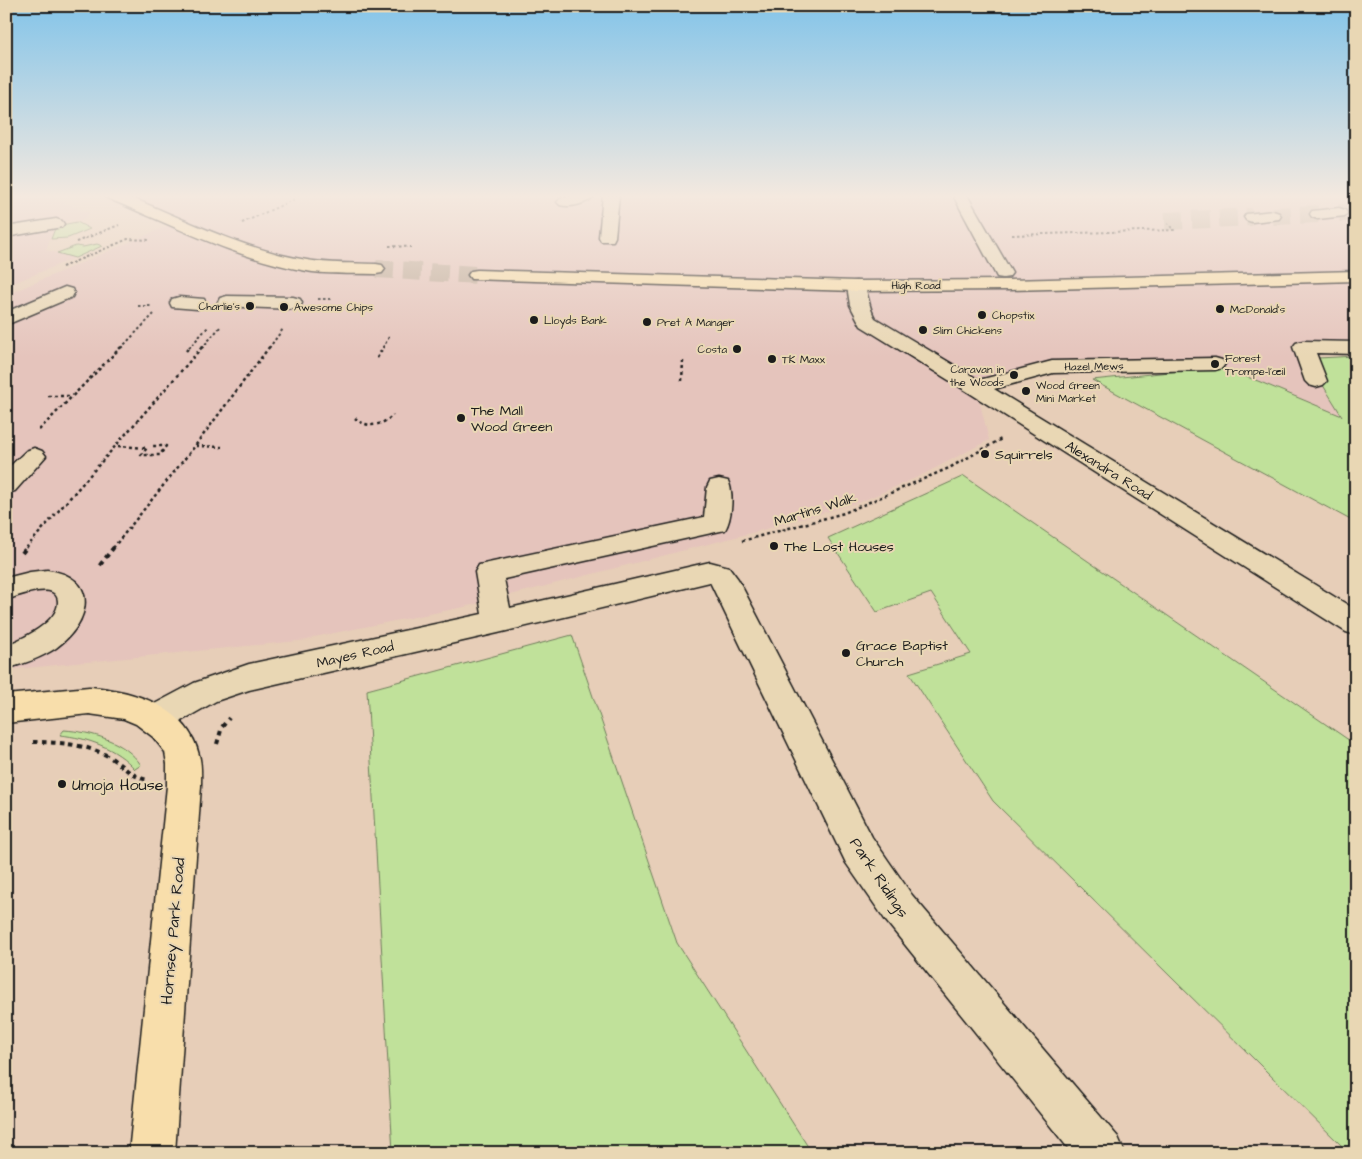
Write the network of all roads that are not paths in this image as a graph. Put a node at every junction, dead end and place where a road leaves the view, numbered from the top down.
1 (242, 249) edge
2 (990, 249) edge
3 (376, 269) tunnel mouth
4 (1003, 273) dead end
5 (477, 275) tunnel mouth
6 (1356, 276) edge
7 (856, 286) junction
8 (65, 293) dead end
9 (227, 302) dead end
10 (293, 303) dead end
11 (6, 319) edge
12 (1356, 348) edge
13 (1215, 364) dead end
14 (1316, 381) dead end
15 (976, 387) junction
16 (35, 444) road end
17 (6, 485) edge
18 (719, 487) dead end
19 (710, 572) joint
20 (6, 589) edge
21 (498, 622) junction
22 (1356, 624) edge
23 (6, 657) edge
24 (6, 709) edge
25 (156, 719) junction
26 (152, 1153) edge
27 (1102, 1153) edge

1 - 3 main road
2 - 4 street
5 - 7 main road, High Road
6 - 7 main road, High Road
7 - 15 street, Alexandra Road
8 - 11 street
9 - 10 street
12 - 14 street
13 - 15 street, Hazel Mews
15 - 22 street, Alexandra Road
16 - 17 street
18 - 21 street
19 - 21 street, Mayes Road
19 - 27 street, Park Ridings
20 - 23 street
21 - 25 street, Mayes Road
24 - 25 main road
25 - 26 main road, Hornsey Park Road

